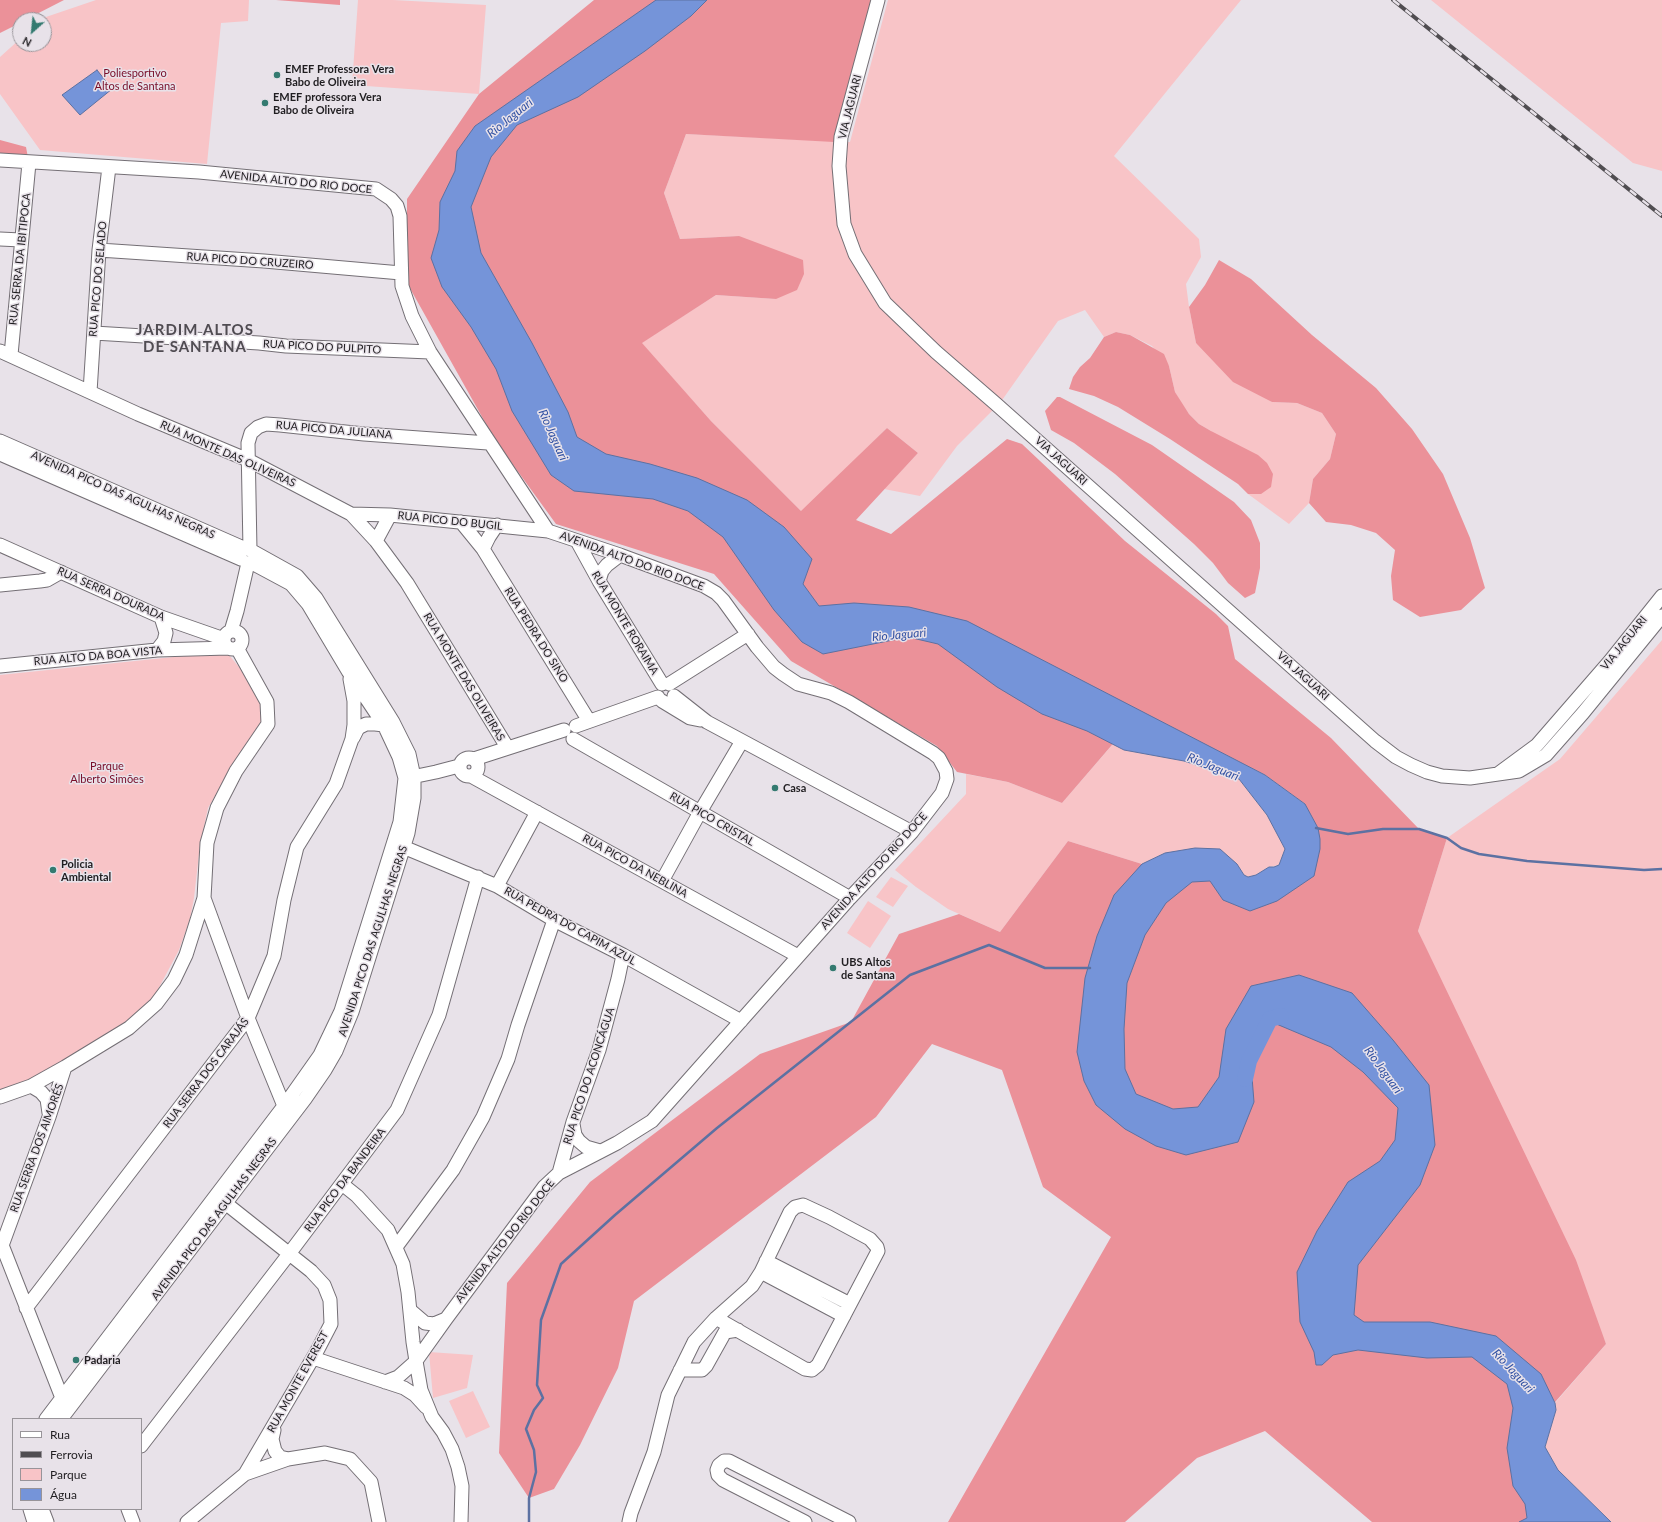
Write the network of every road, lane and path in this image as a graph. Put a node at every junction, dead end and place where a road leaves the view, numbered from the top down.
1 (878, 0) edge
2 (0, 160) edge
3 (30, 163) junction
4 (110, 167) junction
5 (0, 238) edge
6 (21, 240) junction
7 (100, 250) junction
8 (401, 273) junction
9 (94, 333) junction
10 (430, 352) junction
11 (5, 353) edge
12 (90, 392) junction
13 (0, 441) edge
14 (488, 443) junction
15 (0, 454) edge
16 (248, 460) junction
17 (352, 514) junction
18 (390, 515) junction
19 (461, 522) junction
20 (497, 526) junction
21 (548, 531) junction
22 (376, 541) junction
23 (576, 541) junction
24 (0, 545) edge
25 (483, 549) junction
26 (620, 555) junction
27 (248, 556) junction
28 (61, 572) junction
29 (599, 582) junction
30 (0, 585) edge
31 (1662, 596) edge
32 (1662, 616) edge
33 (161, 617) junction
34 (748, 634) junction
35 (231, 641) junction
36 (157, 650) junction
37 (0, 666) edge
38 (348, 671) junction
39 (666, 684) junction
40 (674, 696) junction
41 (660, 699) junction
42 (590, 720) junction
43 (707, 722) junction
44 (384, 725) junction
45 (571, 732) junction
46 (352, 739) junction
47 (742, 741) junction
48 (507, 747) junction
49 (464, 772) junction
50 (1498, 773) junction
51 (410, 778) junction
52 (537, 812) junction
53 (700, 812) junction
54 (912, 832) junction
55 (399, 845) junction
56 (478, 877) junction
57 (662, 881) junction
58 (497, 886) junction
59 (204, 898) junction
60 (850, 898) junction
61 (554, 920) junction
62 (623, 955) junction
63 (798, 956) junction
64 (248, 1018) junction
65 (741, 1021) junction
66 (65, 1068) junction
67 (31, 1086) junction
68 (0, 1097) edge
69 (284, 1106) junction
70 (49, 1117) junction
71 (573, 1122) junction
72 (600, 1151) junction
73 (559, 1173) junction
74 (342, 1184) junction
75 (221, 1200) junction
76 (396, 1247) junction
77 (1, 1248) edge
78 (289, 1254) junction
79 (763, 1267) junction
80 (850, 1304) junction
81 (26, 1308) junction
82 (411, 1311) junction
83 (844, 1316) junction
84 (716, 1318) junction
85 (446, 1319) junction
86 (738, 1330) junction
87 (313, 1358) junction
88 (416, 1361) junction
89 (680, 1370) junction
90 (385, 1382) junction
91 (62, 1398) junction
92 (432, 1417) junction
93 (47, 1418) edge
94 (62, 1418) edge
95 (275, 1424) junction
96 (142, 1445) edge
97 (288, 1459) junction
98 (245, 1474) junction
99 (30, 1510) edge
100 (42, 1510) edge
101 (128, 1510) edge
102 (34, 1522) edge
103 (47, 1522) edge
104 (133, 1522) edge
105 (187, 1522) edge
106 (379, 1522) edge
107 (461, 1522) edge
108 (629, 1522) edge
109 (805, 1522) edge
110 (849, 1522) edge

1 - 50 street, VIA JAGUARI
2 - 3 street, AVENIDA ALTO DO RIO DOCE
3 - 4 street, AVENIDA ALTO DO RIO DOCE
3 - 6 street, RUA SERRA DA IBITIPOCA
4 - 7 street, RUA PICO DO SELADO
4 - 8 street, AVENIDA ALTO DO RIO DOCE
5 - 6 street
6 - 11 street, RUA SERRA DA IBITIPOCA
7 - 8 street, RUA PICO DO CRUZEIRO
7 - 9 street, RUA PICO DO SELADO
8 - 10 street, AVENIDA ALTO DO RIO DOCE
9 - 10 street, RUA PICO DO PULPITO
9 - 12 street, RUA PICO DO SELADO
10 - 14 street, AVENIDA ALTO DO RIO DOCE
11 - 12 street, RUA MONTE DAS OLIVEIRAS
12 - 16 street, RUA MONTE DAS OLIVEIRAS
13 - 27 street, AVENIDA PICO DAS AGULHAS NEGRAS
14 - 16 street, RUA PICO DA JULIANA
14 - 21 street, AVENIDA ALTO DO RIO DOCE
15 - 27 street, AVENIDA PICO DAS AGULHAS NEGRAS
16 - 17 street, RUA MONTE DAS OLIVEIRAS
16 - 27 street, RUA PICO DA JULIANA
17 - 18 street, RUA PICO DO BUGIL
17 - 22 street, RUA MONTE DAS OLIVEIRAS
18 - 19 street, RUA PICO DO BUGIL
18 - 22 street
19 - 20 street, RUA PICO DO BUGIL
19 - 25 street, RUA PEDRA DO SINO
20 - 21 street, RUA PICO DO BUGIL
20 - 25 street
21 - 23 street, AVENIDA ALTO DO RIO DOCE
22 - 48 street, RUA MONTE DAS OLIVEIRAS
23 - 26 street, AVENIDA ALTO DO RIO DOCE
23 - 29 street, RUA MONTE RORAIMA
24 - 28 street, RUA SERRA DOURADA
25 - 42 street, RUA PEDRA DO SINO
26 - 29 street
26 - 34 street, AVENIDA ALTO DO RIO DOCE
27 - 35 street, RUA PICO DA JULIANA
27 - 38 street, AVENIDA PICO DAS AGULHAS NEGRAS
27 - 51 street, AVENIDA PICO DAS AGULHAS NEGRAS
28 - 30 street
28 - 33 street, RUA SERRA DOURADA
29 - 39 street, RUA MONTE RORAIMA
31 - 50 street, VIA JAGUARI
32 - 50 street, VIA JAGUARI
33 - 35 street, RUA SERRA DOURADA
33 - 36 street
34 - 39 street
34 - 54 street, AVENIDA ALTO DO RIO DOCE
35 - 36 street, RUA ALTO DA BOA VISTA
35 - 59 street
36 - 37 street, RUA ALTO DA BOA VISTA
38 - 44 street, AVENIDA PICO DAS AGULHAS NEGRAS
38 - 46 street, RUA SERRA DOS CARAJÁS
39 - 40 street
39 - 41 street
40 - 41 street
40 - 43 street
41 - 42 street
41 - 43 street
42 - 45 street
43 - 47 street
44 - 46 street
44 - 51 street, AVENIDA PICO DAS AGULHAS NEGRAS
45 - 48 street
45 - 53 street, RUA PICO CRISTAL
46 - 64 street, RUA SERRA DOS CARAJÁS
47 - 53 street
47 - 54 street
48 - 49 street
49 - 51 street
49 - 52 street, RUA PICO DA NEBLINA
51 - 55 street, AVENIDA PICO DAS AGULHAS NEGRAS
52 - 57 street, RUA PICO DA NEBLINA
52 - 58 street
53 - 57 street
53 - 60 street, RUA PICO CRISTAL
54 - 60 street, AVENIDA ALTO DO RIO DOCE
55 - 56 street, RUA PEDRA DO CAPIM AZUL
55 - 69 street, AVENIDA PICO DAS AGULHAS NEGRAS
55 - 75 street, AVENIDA PICO DAS AGULHAS NEGRAS
56 - 58 street, RUA PEDRA DO CAPIM AZUL
56 - 74 street, RUA PICO DA BANDEIRA
57 - 63 street, RUA PICO DA NEBLINA
58 - 61 street, RUA PEDRA DO CAPIM AZUL
59 - 64 street
59 - 66 street
60 - 63 street, AVENIDA ALTO DO RIO DOCE
61 - 62 street, RUA PEDRA DO CAPIM AZUL
61 - 76 street
62 - 65 street, RUA PEDRA DO CAPIM AZUL
62 - 71 street, RUA PICO DO ACONCÁGUA
63 - 65 street, AVENIDA ALTO DO RIO DOCE
64 - 69 street
64 - 81 street, RUA SERRA DOS CARAJÁS
65 - 72 street, AVENIDA ALTO DO RIO DOCE
66 - 67 street
66 - 70 street, RUA SERRA DOS AIMORÉS
67 - 68 street
67 - 70 street
69 - 75 street, AVENIDA PICO DAS AGULHAS NEGRAS
70 - 77 street, RUA SERRA DOS AIMORÉS
71 - 72 street
71 - 73 street, RUA PICO DO ACONCÁGUA
72 - 73 street, AVENIDA ALTO DO RIO DOCE
73 - 85 street, AVENIDA ALTO DO RIO DOCE
74 - 76 street
74 - 78 street, RUA PICO DA BANDEIRA
75 - 78 street, RUA MONTE EVEREST
75 - 91 street, AVENIDA PICO DAS AGULHAS NEGRAS
75 - 94 street, AVENIDA PICO DAS AGULHAS NEGRAS
76 - 82 street
77 - 81 street
78 - 87 street, RUA MONTE EVEREST
78 - 96 street, RUA PICO DA BANDEIRA
79 - 80 street
79 - 80 street
79 - 83 street
79 - 84 street
80 - 83 street
81 - 91 street
82 - 85 street
82 - 88 street
83 - 86 street
84 - 86 street
84 - 89 street
85 - 88 street, AVENIDA ALTO DO RIO DOCE
86 - 89 street
87 - 90 street
87 - 95 street, RUA MONTE EVEREST
88 - 90 street, AVENIDA ALTO DO RIO DOCE
88 - 92 street
89 - 108 street
90 - 92 street
91 - 93 street, AVENIDA PICO DAS AGULHAS NEGRAS
92 - 107 street
95 - 97 street
95 - 98 street, RUA MONTE EVEREST
97 - 98 street
97 - 106 street
98 - 105 street
99 - 102 street
100 - 103 street
101 - 104 street
109 - 110 street

